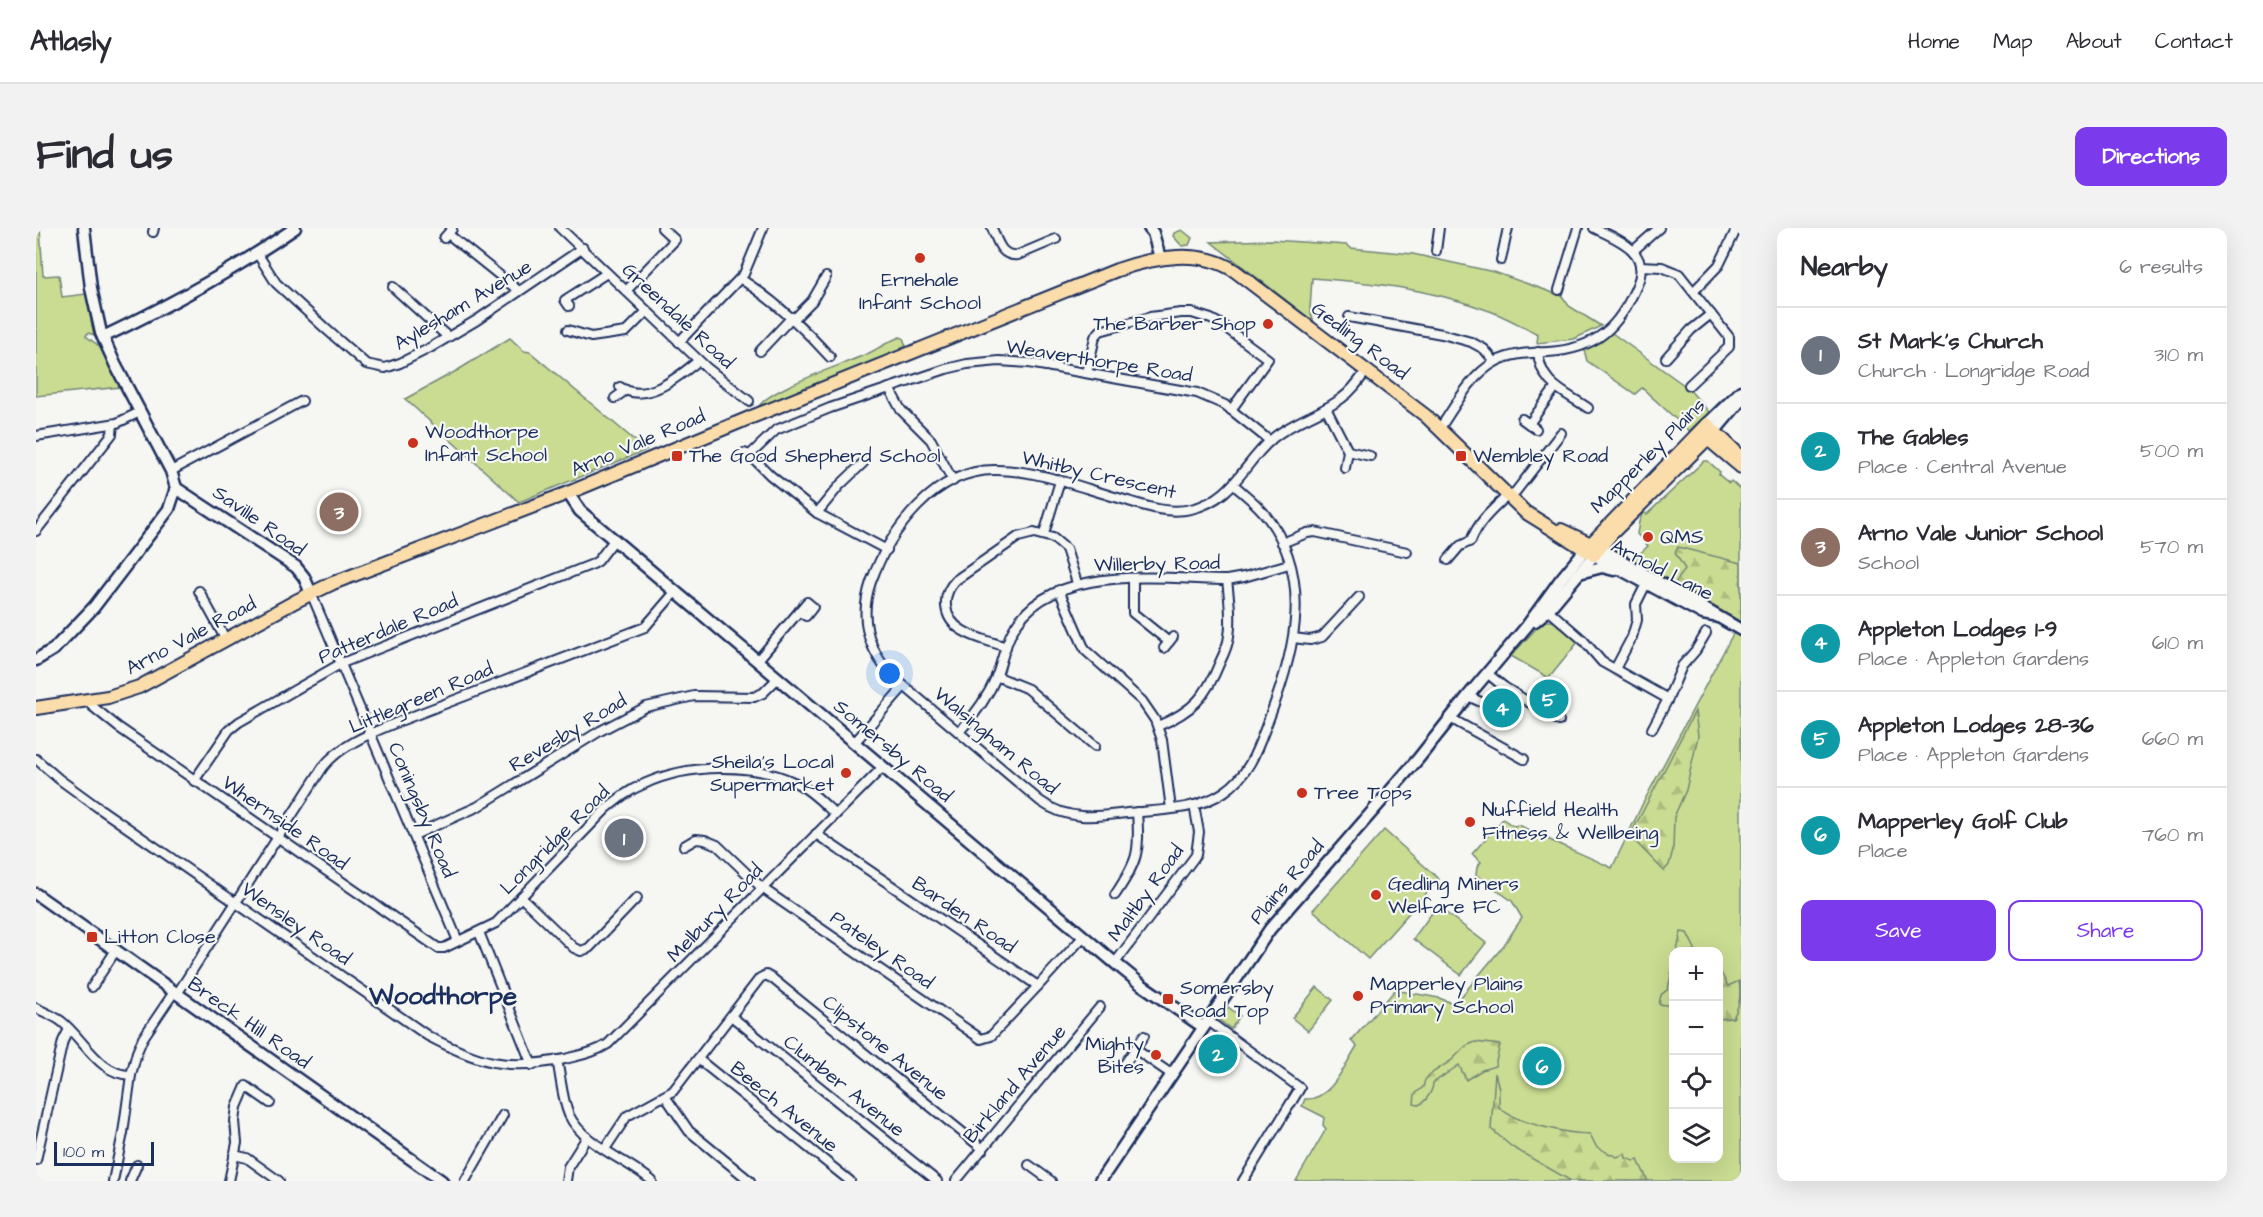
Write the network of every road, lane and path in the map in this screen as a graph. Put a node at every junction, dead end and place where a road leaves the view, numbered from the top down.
1 (84, 228) edge
2 (295, 228) edge
3 (560, 228) edge
4 (662, 228) edge
5 (763, 228) edge
6 (992, 228) edge
7 (1148, 228) edge
8 (1439, 228) edge
9 (1508, 228) edge
10 (1578, 228) edge
11 (1596, 228) edge
12 (1659, 228) edge
13 (1737, 228) edge
14 (448, 234) edge
15 (1056, 239) dead end
16 (675, 240) junction
17 (684, 246) dead end
18 (583, 248) junction
19 (1436, 251) dead end
20 (1633, 251) junction
21 (257, 253) junction
22 (1506, 255) dead end
23 (1157, 259) junction
24 (1640, 266) junction
25 (607, 273) junction
26 (826, 277) dead end
27 (741, 279) junction
28 (1564, 286) dead end
29 (393, 287) dead end
30 (819, 288) junction
31 (519, 291) junction
32 (626, 291) junction
33 (1694, 291) junction
34 (827, 292) dead end
35 (569, 306) dead end
36 (646, 312) junction
37 (1712, 314) junction
38 (1349, 317) dead end
39 (793, 318) junction
40 (573, 330) dead end
41 (102, 337) junction
42 (448, 337) junction
43 (679, 342) junction
44 (1275, 350) dead end
45 (771, 352) dead end
46 (1538, 352) junction
47 (1671, 355) dead end
48 (830, 357) dead end
49 (1268, 359) junction
50 (698, 361) junction
51 (1495, 362) junction
52 (1366, 371) junction
53 (1087, 373) junction
54 (1689, 385) dead end
55 (889, 387) junction
56 (1556, 387) junction
57 (1741, 391) edge
58 (746, 396) dead end
59 (615, 398) dead end
60 (1741, 400) edge
61 (302, 401) dead end
62 (1585, 403) dead end
63 (1326, 408) junction
64 (1231, 410) junction
65 (140, 412) junction
66 (113, 424) junction
67 (1529, 424) dead end
68 (1440, 428) junction
69 (1707, 432) junction
70 (1561, 433) dead end
71 (36, 436) edge
72 (1270, 441) junction
73 (1348, 451) junction
74 (1370, 456) dead end
75 (1741, 457) edge
76 (863, 467) dead end
77 (1741, 467) edge
78 (1345, 468) dead end
79 (171, 471) junction
80 (953, 481) junction
81 (1060, 481) junction
82 (1234, 485) junction
83 (176, 488) junction
84 (568, 494) junction
85 (1509, 498) junction
86 (817, 513) junction
87 (36, 531) edge
88 (1044, 534) junction
89 (615, 539) junction
90 (1282, 543) junction
91 (1592, 549) junction
92 (887, 550) junction
93 (1407, 552) dead end
94 (1448, 561) dead end
95 (1289, 564) junction
96 (1626, 572) junction
97 (1579, 573) junction
98 (1133, 579) junction
99 (1227, 580) junction
100 (1077, 583) junction
101 (1646, 584) junction
102 (1059, 590) junction
103 (199, 591) dead end
104 (676, 591) junction
105 (311, 593) junction
106 (1358, 602) dead end
107 (1545, 608) junction
108 (799, 611) dead end
109 (1714, 616) junction
110 (1741, 630) edge
111 (1706, 633) dead end
112 (1293, 638) junction
113 (226, 640) junction
114 (1168, 642) dead end
115 (1006, 647) junction
116 (36, 660) edge
117 (757, 661) junction
118 (342, 663) junction
119 (1615, 669) junction
120 (1487, 673) junction
121 (996, 676) junction
122 (778, 678) junction
123 (904, 686) junction
124 (1504, 687) junction
125 (1468, 696) junction
126 (1668, 699) junction
127 (91, 700) junction
128 (36, 708) edge
129 (1450, 718) junction
130 (1559, 721) dead end
131 (1158, 726) junction
132 (1652, 729) dead end
133 (959, 732) junction
134 (372, 733) junction
135 (855, 742) junction
136 (1095, 746) dead end
137 (36, 759) edge
138 (1524, 759) dead end
139 (883, 767) junction
140 (194, 781) junction
141 (1194, 805) junction
142 (1172, 809) junction
143 (1137, 812) junction
144 (835, 814) junction
145 (816, 834) junction
146 (414, 835) junction
147 (278, 838) junction
148 (684, 846) dead end
149 (762, 888) junction
150 (36, 894) edge
151 (1115, 895) dead end
152 (521, 897) junction
153 (637, 898) dead end
154 (237, 902) junction
155 (479, 932) junction
156 (470, 936) joint
157 (1084, 936) junction
158 (458, 941) junction
159 (116, 950) junction
160 (1115, 963) junction
161 (97, 985) dead end
162 (1038, 986) junction
163 (175, 993) junction
164 (1100, 1007) dead end
165 (36, 1008) edge
166 (731, 1016) junction
167 (1205, 1024) junction
168 (69, 1029) junction
169 (1144, 1036) dead end
170 (1135, 1049) junction
171 (698, 1059) junction
172 (557, 1060) junction
173 (532, 1065) junction
174 (1124, 1065) dead end
175 (1172, 1074) junction
176 (131, 1075) junction
177 (665, 1096) junction
178 (270, 1103) dead end
179 (503, 1115) dead end
180 (587, 1137) junction
181 (605, 1149) junction
182 (983, 1149) junction
183 (234, 1155) junction
184 (36, 1160) edge
185 (1029, 1165) dead end
186 (138, 1170) dead end
187 (746, 1180) edge
188 (113, 1181) edge
189 (130, 1181) edge
190 (229, 1181) edge
191 (279, 1181) edge
192 (441, 1181) edge
193 (465, 1181) edge
194 (566, 1181) edge
195 (652, 1181) edge
196 (850, 1181) edge
197 (937, 1181) edge
198 (956, 1181) edge
199 (1051, 1181) edge
200 (1100, 1181) edge
201 (1243, 1181) edge

1 - 41 street
2 - 21 street
3 - 18 street, Greendale Road
4 - 16 street
5 - 27 street
6 - 15 street
7 - 23 street
8 - 19 street
9 - 22 street
10 - 28 street
11 - 20 street
12 - 20 street
13 - 33 street
14 - 31 street
16 - 17 street
16 - 32 street
18 - 25 street, Greendale Road
18 - 31 street, Aylesham Avenue
20 - 24 street
21 - 41 street
21 - 42 street, Aylesham Avenue
23 - 52 main road, Gedling Road
23 - 84 main road, Arno Vale Road
24 - 33 street
24 - 46 street
25 - 32 street, Greendale Road
25 - 35 street
26 - 30 street
27 - 39 street
27 - 43 street
29 - 42 street
30 - 34 street
30 - 39 street
31 - 42 street, Aylesham Avenue
32 - 36 street, Greendale Road
33 - 37 street
36 - 40 street
36 - 43 street, Greendale Road
37 - 47 street
37 - 54 street
38 - 51 street
39 - 45 street
39 - 48 street
41 - 65 street
43 - 50 street, Greendale Road
44 - 49 street
46 - 51 street
46 - 56 street
49 - 53 street
49 - 64 street
50 - 58 street, Greendale Road
50 - 59 street
51 - 68 street
52 - 63 street, Whitby Crescent
52 - 68 main road, Gedling Road
53 - 55 street, Weaverthorpe Road
53 - 64 street, Weaverthorpe Road
55 - 80 street
55 - 86 street, Weaverthorpe Road
56 - 62 street
56 - 67 street
57 - 69 street, Mapperley Plains
60 - 69 street, Mapperley Plains
61 - 79 street
63 - 72 street, Whitby Crescent
63 - 73 street
64 - 72 street, Weaverthorpe Road
65 - 66 street
65 - 79 street
66 - 71 street
66 - 87 street
68 - 85 main road, Gedling Road
69 - 75 main road
69 - 77 main road
69 - 91 main road, Mapperley Plains
70 - 85 street
72 - 82 street, Whitby Crescent
73 - 74 street
73 - 78 street
76 - 86 street
79 - 83 street
80 - 81 street, Whitby Crescent
80 - 92 street, Whitby Crescent
81 - 82 street, Whitby Crescent
81 - 88 street
82 - 90 street, Walsingham Road
83 - 105 street, Saville Road
83 - 116 street
84 - 89 street, Somersby Road
84 - 105 main road, Arno Vale Road
85 - 91 main road, Gedling Road
85 - 94 street
86 - 92 street, Weaverthorpe Road
88 - 100 street
88 - 115 street
89 - 104 street, Somersby Road
89 - 118 street, Patterdale Road
90 - 93 street
90 - 95 street, Walsingham Road
91 - 96 street, Arnold Lane
91 - 97 street, Plains Road
91 - 107 street, Plains Road
91 - 109 street, Arnold Lane
92 - 123 street, Whitby Crescent
95 - 99 street, Willerby Road
95 - 112 street, Walsingham Road
96 - 97 street
96 - 101 street, Arnold Lane
97 - 107 street, Plains Road
98 - 99 street, Willerby Road
98 - 100 street, Willerby Road
98 - 114 street
99 - 131 street
100 - 102 street, Willerby Road
101 - 109 street, Arnold Lane
101 - 119 street
102 - 115 street, Willerby Road
102 - 131 street
103 - 113 street
104 - 117 street, Somersby Road
104 - 134 street, Littlegreen Road
105 - 113 main road, Arno Vale Road
105 - 118 street, Coningsby Road
106 - 112 street
107 - 119 street
107 - 120 street, Plains Road
108 - 117 street
109 - 110 street, Arnold Lane
111 - 126 street
112 - 141 street, Walsingham Road
113 - 127 main road, Arno Vale Road
115 - 121 street, Willerby Road
117 - 122 street, Somersby Road
118 - 134 street, Coningsby Road
118 - 140 street, Patterdale Road
119 - 126 street
120 - 124 street
120 - 125 street, Plains Road
121 - 133 street, Willerby Road
121 - 136 street
122 - 135 street, Somersby Road
122 - 146 street, Revesby Road
123 - 133 street, Walsingham Road
123 - 135 street
124 - 125 street
124 - 130 street
125 - 129 street, Plains Road
126 - 132 street
127 - 128 main road, Arno Vale Road
127 - 140 street, Whernside Road
129 - 138 street
129 - 167 street, Plains Road
131 - 142 street
133 - 143 street, Walsingham Road
134 - 146 street, Coningsby Road
134 - 147 street, Littlegreen Road
135 - 139 street, Somersby Road
137 - 154 street, Wensley Road
139 - 144 street, Melbury Road
139 - 157 street, Somersby Road
140 - 147 street, Whernside Road
141 - 142 street, Walsingham Road
141 - 160 street, Maltby Road
142 - 143 street, Walsingham Road
143 - 151 street
144 - 145 street, Melbury Road
144 - 152 street, Longridge Road
145 - 149 street, Melbury Road
145 - 162 street, Barden Road
146 - 158 street, Coningsby Road
147 - 154 street, Littlegreen Road
147 - 158 street, Whernside Road
148 - 149 street, Pateley Road
149 - 162 street, Pateley Road
149 - 172 street, Melbury Road
150 - 159 street, Breck Hill Road
152 - 153 street
152 - 155 street, Longridge Road
154 - 163 street, Littlegreen Road
154 - 173 street, Wensley Road
155 - 156 street, Longridge Road
155 - 173 street
156 - 158 street, Whernside Road
157 - 160 street, Somersby Road
157 - 162 street
159 - 161 street
159 - 163 street, Breck Hill Road
160 - 167 street, Somersby Road
163 - 176 street, Littlegreen Road
163 - 192 street, Breck Hill Road
164 - 182 street, Birkland Avenue
165 - 168 street
166 - 171 street
166 - 182 street, Clipstone Avenue
166 - 197 street, Clumber Avenue
167 - 175 street, Plains Road
167 - 201 street
168 - 176 street
168 - 184 street
169 - 170 street
170 - 174 street
170 - 175 street
171 - 177 street
171 - 196 street, Beech Avenue
172 - 173 street, Wensley Road
172 - 180 street
175 - 200 street, Plains Road
176 - 188 street, Littlegreen Road
177 - 181 street
177 - 187 street
178 - 183 street
179 - 193 street
180 - 181 street
180 - 194 street
181 - 195 street
182 - 198 street, Birkland Avenue
183 - 190 street
183 - 191 street
185 - 199 street
186 - 189 street

